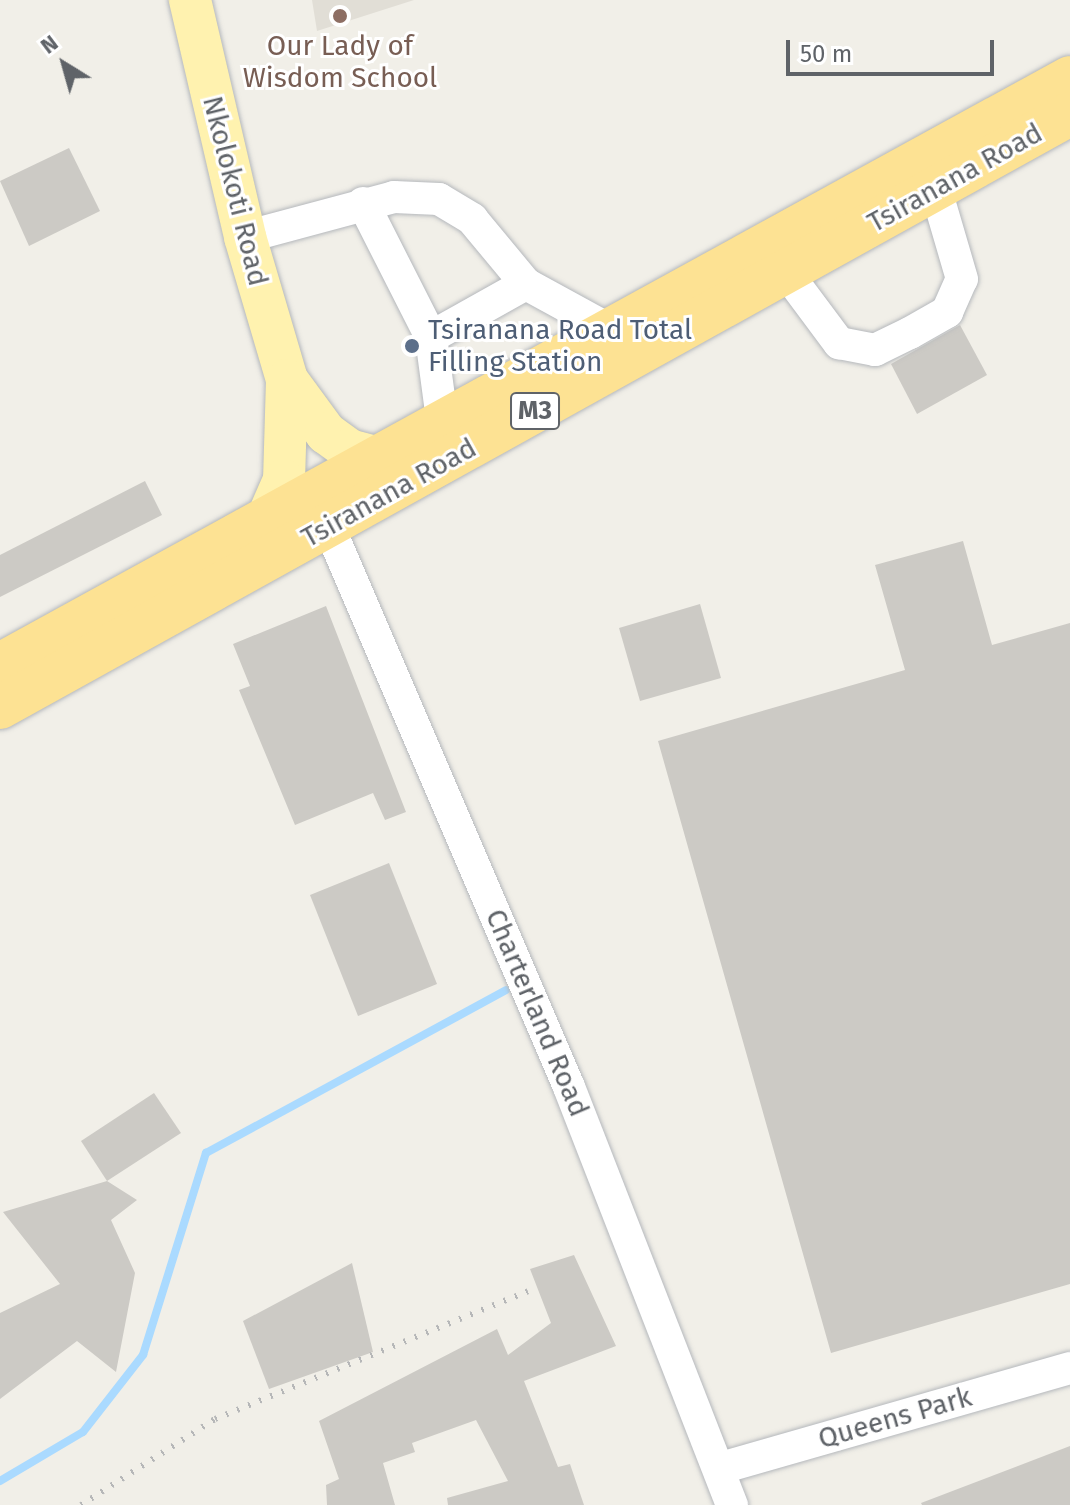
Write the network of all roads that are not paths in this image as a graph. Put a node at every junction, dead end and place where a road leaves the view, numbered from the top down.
1 (190, 0) edge
2 (1070, 78) edge
3 (1070, 114) edge
4 (936, 190) junction
5 (363, 203) junction
6 (245, 237) junction
7 (786, 272) junction
8 (526, 284) junction
9 (612, 331) junction
10 (431, 337) junction
11 (287, 380) junction
12 (443, 427) junction
13 (386, 460) junction
14 (267, 519) junction
15 (329, 527) junction
16 (0, 665) edge
17 (0, 707) edge
18 (1070, 1368) edge
19 (721, 1468) junction
20 (732, 1505) edge

1 - 6 main road, Nkolokoti Road
2 - 9 highway, Tsiranana Road / M3
3 - 4 highway, Tsiranana Road / M3
4 - 7 highway, Tsiranana Road / M3
4 - 7 street
5 - 6 street
5 - 8 street
5 - 10 street
6 - 11 main road, Nkolokoti Road
7 - 15 highway, Tsiranana Road / M3
8 - 9 street
8 - 10 street
9 - 12 highway, Tsiranana Road / M3
10 - 12 street
11 - 13 main road, Nkolokoti Road
11 - 14 main road, Nkolokoti Road
12 - 13 highway, Tsiranana Road / M3
13 - 14 highway, Tsiranana Road / M3
14 - 16 highway, Tsiranana Road / M3
15 - 17 highway, Tsiranana Road / M3
15 - 19 street, Charterland Road
18 - 19 street, Queens Park
19 - 20 street, Charterland Road

